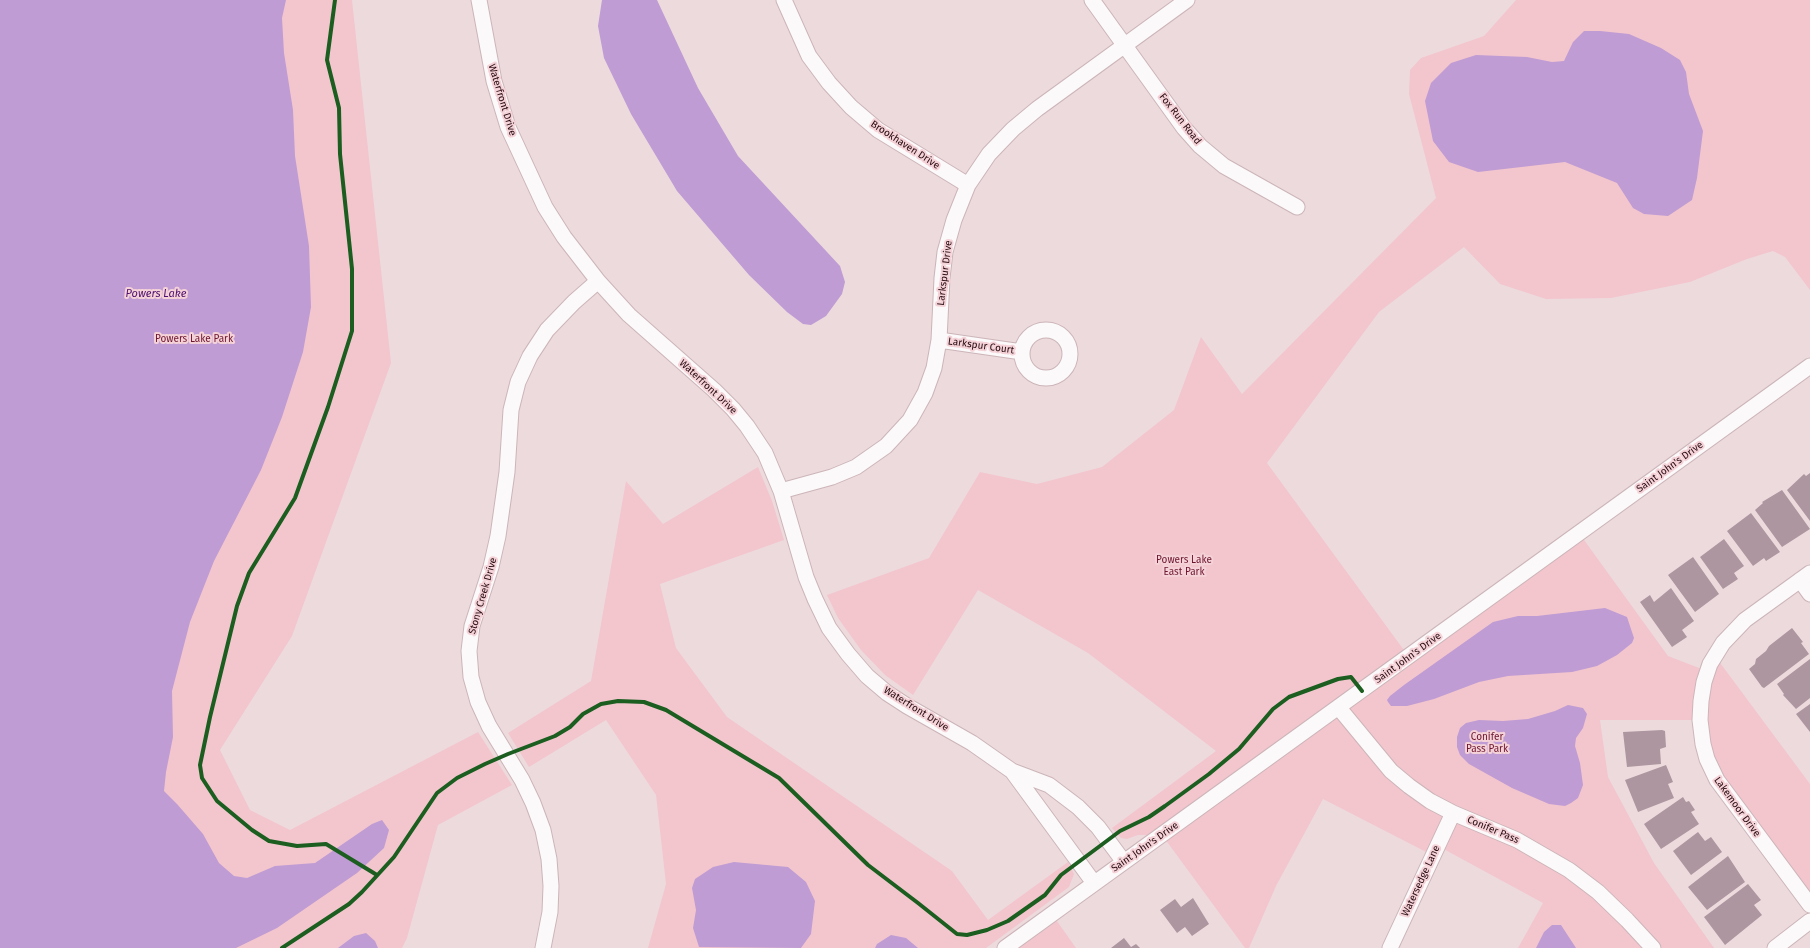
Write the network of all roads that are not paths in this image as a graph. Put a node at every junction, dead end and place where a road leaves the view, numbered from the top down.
1 (479, 0) edge
2 (784, 0) edge
3 (1092, 0) edge
4 (1187, 0) edge
5 (1125, 46) junction
6 (968, 185) junction
7 (1297, 208) dead end
8 (598, 281) junction
9 (939, 340) junction
10 (1022, 352) dead end
11 (1810, 366) edge
12 (781, 491) junction
13 (1805, 577) edge
14 (1810, 594) edge
15 (1339, 708) junction
16 (1012, 771) junction
17 (1453, 813) junction
18 (1124, 862) junction
19 (1094, 883) junction
20 (1810, 905) edge
21 (1810, 921) edge
22 (543, 948) edge
23 (1006, 948) edge
24 (1390, 948) edge
25 (1653, 948) edge
26 (1775, 948) edge

1 - 8 street, Waterfront Drive
2 - 6 street, Brookhaven Drive
3 - 5 street, Fox Run Road
4 - 5 street, Larkspur Drive
5 - 6 street, Larkspur Drive
5 - 7 street, Fox Run Road
6 - 9 street, Larkspur Drive
8 - 12 street, Waterfront Drive
8 - 22 street, Stony Creek Drive
9 - 10 street, Larkspur Court
9 - 12 street, Larkspur Drive
11 - 15 street, Saint John's Drive
12 - 16 street, Waterfront Drive
13 - 14 street
13 - 20 street, Lakemoor Drive
15 - 17 street, Conifer Pass
15 - 18 street, Saint John's Drive
16 - 18 street, Waterfront Drive
16 - 19 street, Waterfront Drive
17 - 24 street, Watersedge Lane
17 - 25 street, Conifer Pass
18 - 19 street, Saint John's Drive
19 - 23 street, Saint John's Drive
21 - 26 street

